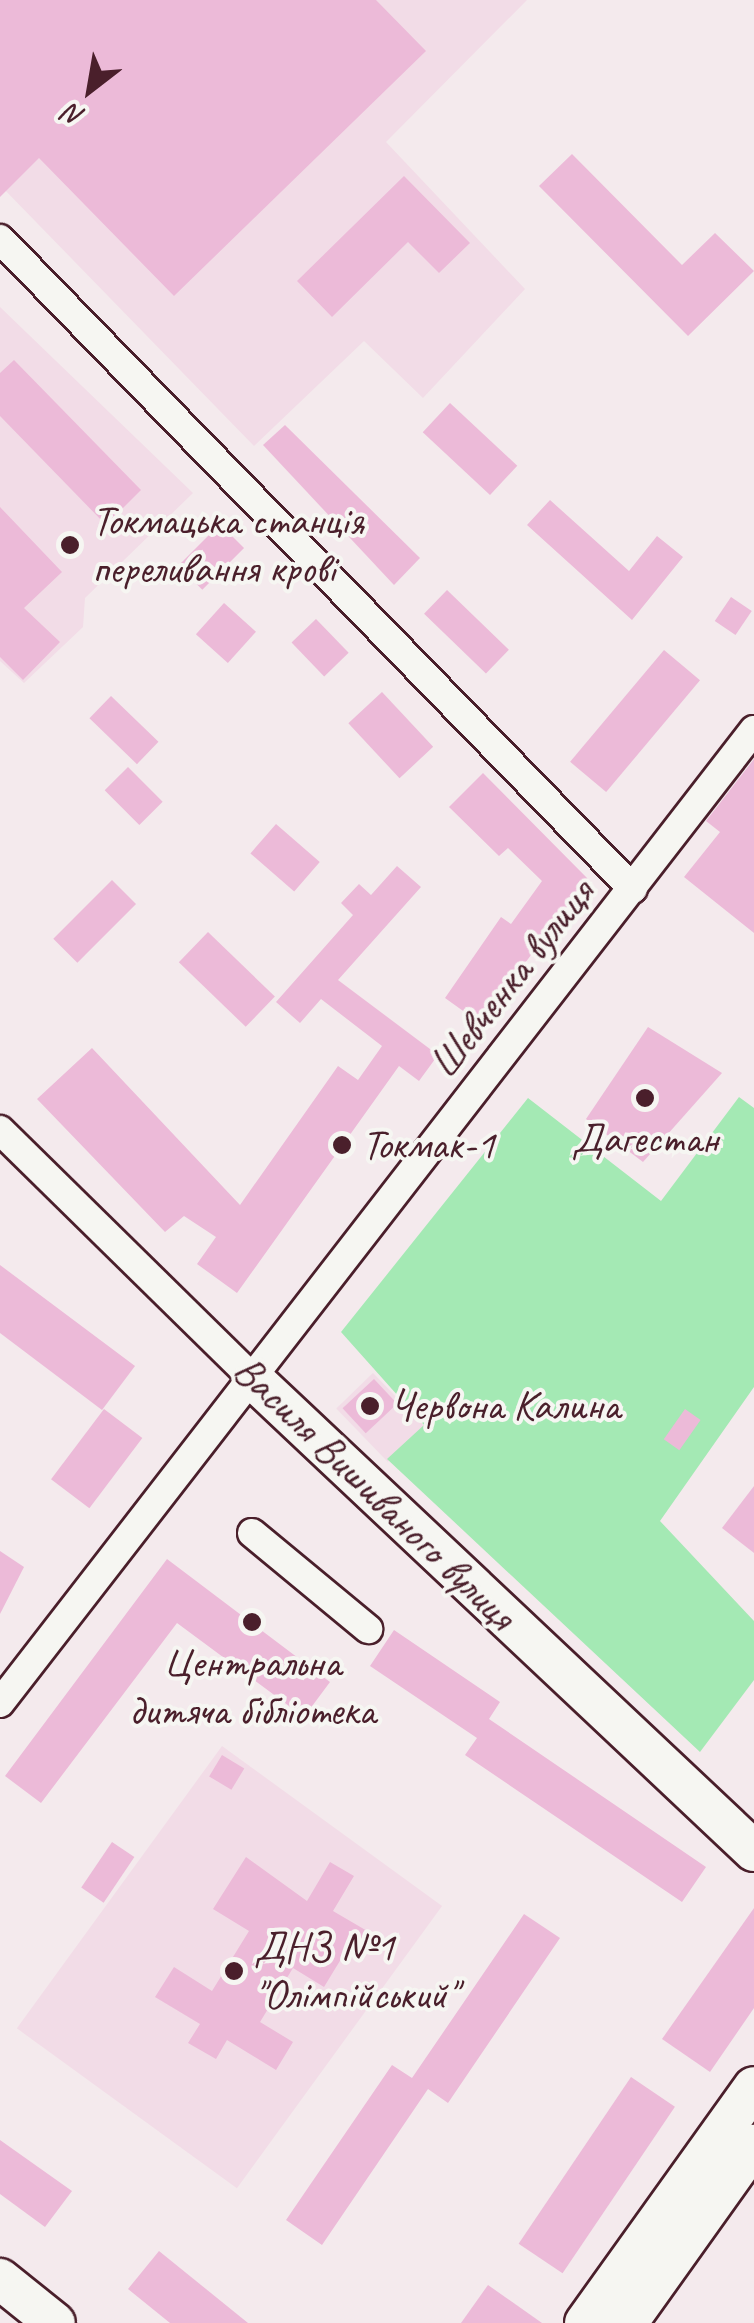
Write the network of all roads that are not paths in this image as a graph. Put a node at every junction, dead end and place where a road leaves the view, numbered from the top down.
1 (0, 239) edge
2 (754, 730) edge
3 (633, 889) junction
4 (0, 1130) edge
5 (254, 1380) junction
6 (252, 1533) dead end
7 (368, 1630) dead end
8 (0, 1702) edge
9 (754, 1851) edge
10 (754, 2087) edge
11 (754, 2145) edge
12 (0, 2279) edge
13 (55, 2323) edge
14 (584, 2323) edge
15 (627, 2323) edge

1 - 3 street
2 - 3 street, Шевченка вулиця
3 - 5 street, Шевченка вулиця
4 - 5 street, Василя Вишиваного вулиця
5 - 8 street, Шевченка вулиця
5 - 9 street, Василя Вишиваного вулиця
6 - 7 street
10 - 14 street
11 - 15 street
12 - 13 street

